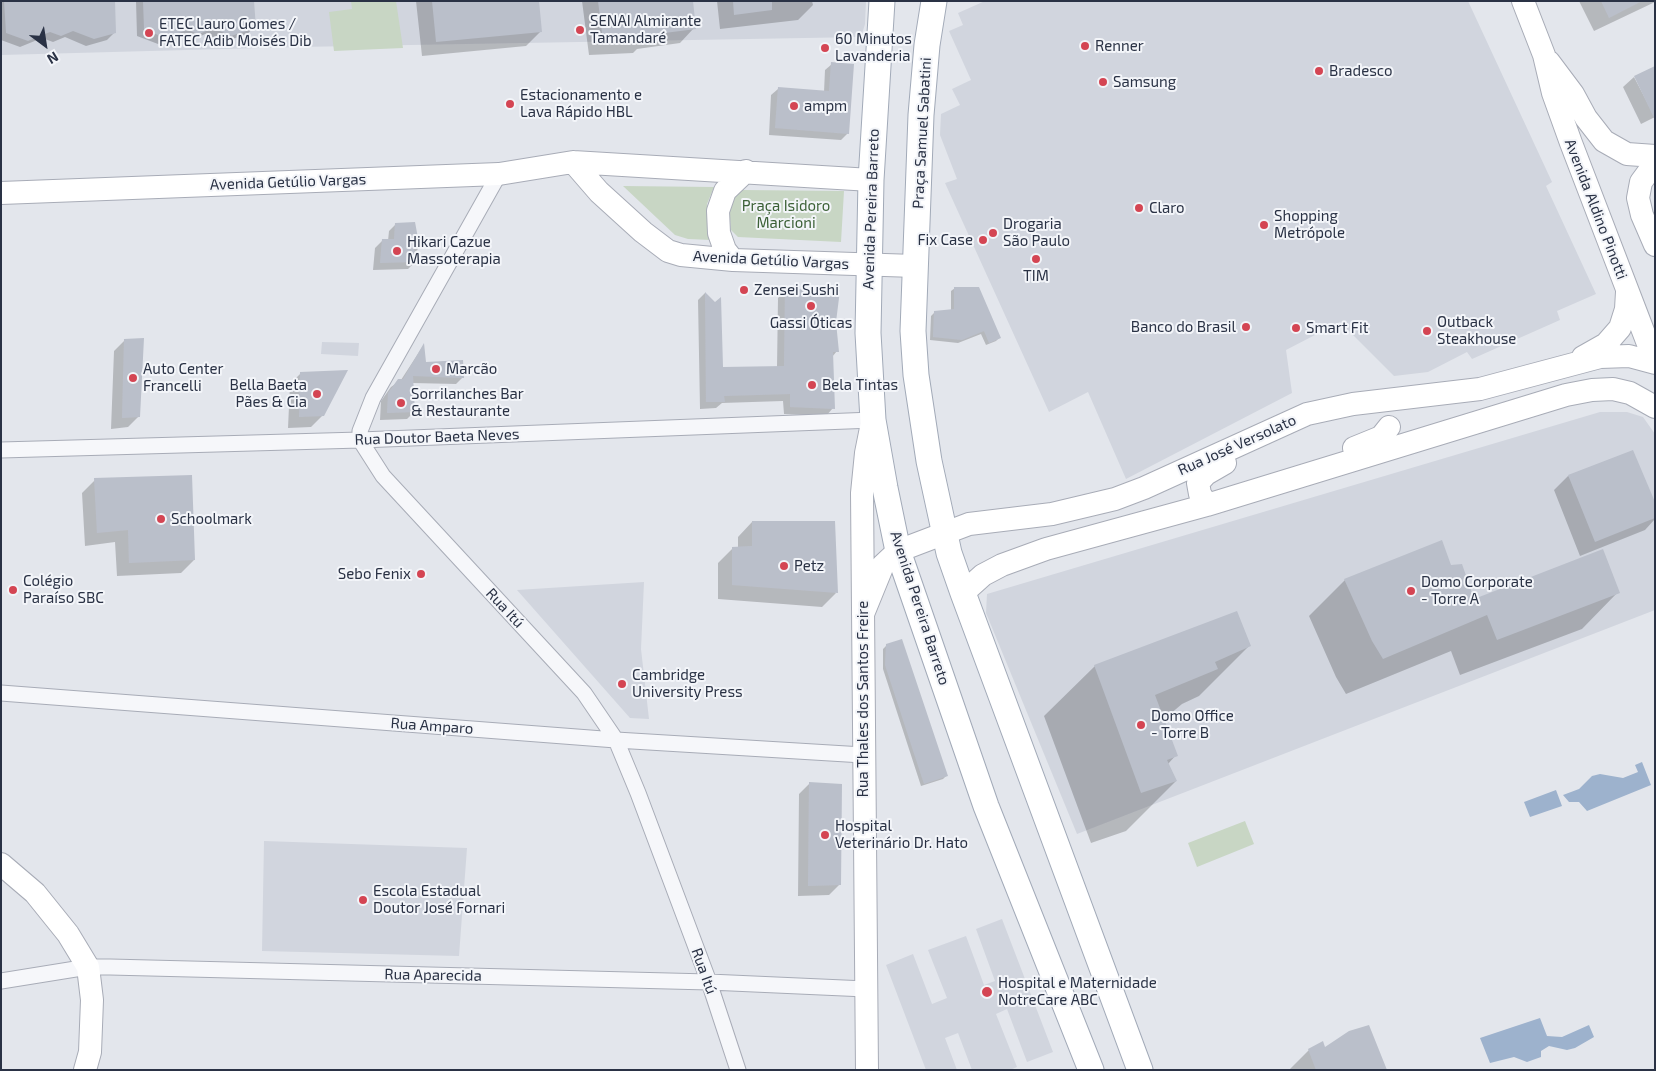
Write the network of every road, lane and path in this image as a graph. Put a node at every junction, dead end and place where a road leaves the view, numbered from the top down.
1 (882, 1) edge
2 (934, 1) edge
3 (1523, 1) edge
4 (1544, 55) junction
5 (1655, 156) edge
6 (574, 162) junction
7 (1655, 162) edge
8 (746, 171) junction
9 (499, 174) junction
10 (871, 180) junction
11 (1, 193) edge
12 (1655, 245) edge
13 (733, 260) junction
14 (868, 266) junction
15 (914, 266) junction
16 (1627, 289) junction
17 (1573, 362) junction
18 (1655, 362) edge
19 (1380, 400) junction
20 (1655, 407) edge
21 (873, 420) junction
22 (1388, 427) junction
23 (1270, 430) junction
24 (360, 440) junction
25 (1396, 448) junction
26 (1, 450) edge
27 (1296, 477) junction
28 (1207, 505) junction
29 (945, 532) junction
30 (898, 551) junction
31 (963, 593) junction
32 (863, 614) junction
33 (1, 693) edge
34 (616, 740) junction
35 (863, 755) junction
36 (1, 864) edge
37 (88, 967) junction
38 (1, 981) edge
39 (709, 982) junction
40 (866, 989) junction
41 (84, 1070) edge
42 (738, 1070) edge
43 (867, 1070) edge
44 (1091, 1070) edge
45 (1140, 1070) edge

1 - 10 main road, Avenida Pereira Barreto
2 - 15 main road, Praça Samuel Sabatini
3 - 4 street, Avenida Aldino Pinotti
4 - 5 street, Avenida Aldino Pinotti
4 - 16 street, Avenida Aldino Pinotti
6 - 8 street, Avenida Getúlio Vargas
6 - 9 street, Avenida Getúlio Vargas
6 - 13 street, Avenida Getúlio Vargas
7 - 12 street
8 - 10 street, Avenida Getúlio Vargas
8 - 13 street
9 - 11 street, Avenida Getúlio Vargas
9 - 24 street
10 - 14 main road, Avenida Pereira Barreto
13 - 14 street, Avenida Getúlio Vargas
14 - 15 street, Avenida Getúlio Vargas
14 - 21 main road, Avenida Pereira Barreto
15 - 29 main road
16 - 17 street
16 - 18 street, Avenida Aldino Pinotti
17 - 18 street, Rua José Versolato
17 - 19 street, Rua José Versolato
19 - 22 street
19 - 23 street, Rua José Versolato
20 - 25 street
21 - 24 street, Rua Doutor Baeta Neves
21 - 30 main road, Avenida Pereira Barreto
21 - 32 street, Rua Thales dos Santos Freire
22 - 25 street
22 - 27 street
23 - 28 street
23 - 29 street, Rua José Versolato
24 - 26 street, Rua Doutor Baeta Neves
24 - 34 street, Rua Itú
25 - 27 street
27 - 28 street
28 - 31 street
29 - 30 street, Rua José Versolato
29 - 31 main road
30 - 32 street, Rua José Versolato
30 - 44 main road, Avenida Pereira Barreto
31 - 45 main road
32 - 35 street, Rua Thales dos Santos Freire
33 - 34 street, Rua Amparo
34 - 35 street, Rua Amparo
34 - 39 street, Rua Itú
35 - 40 street, Rua Thales dos Santos Freire
36 - 37 street
37 - 38 street, Rua Aparecida
37 - 39 street, Rua Aparecida
37 - 41 street
39 - 40 street, Rua Aparecida
39 - 42 street, Rua Itú
40 - 43 street, Rua Thales dos Santos Freire

